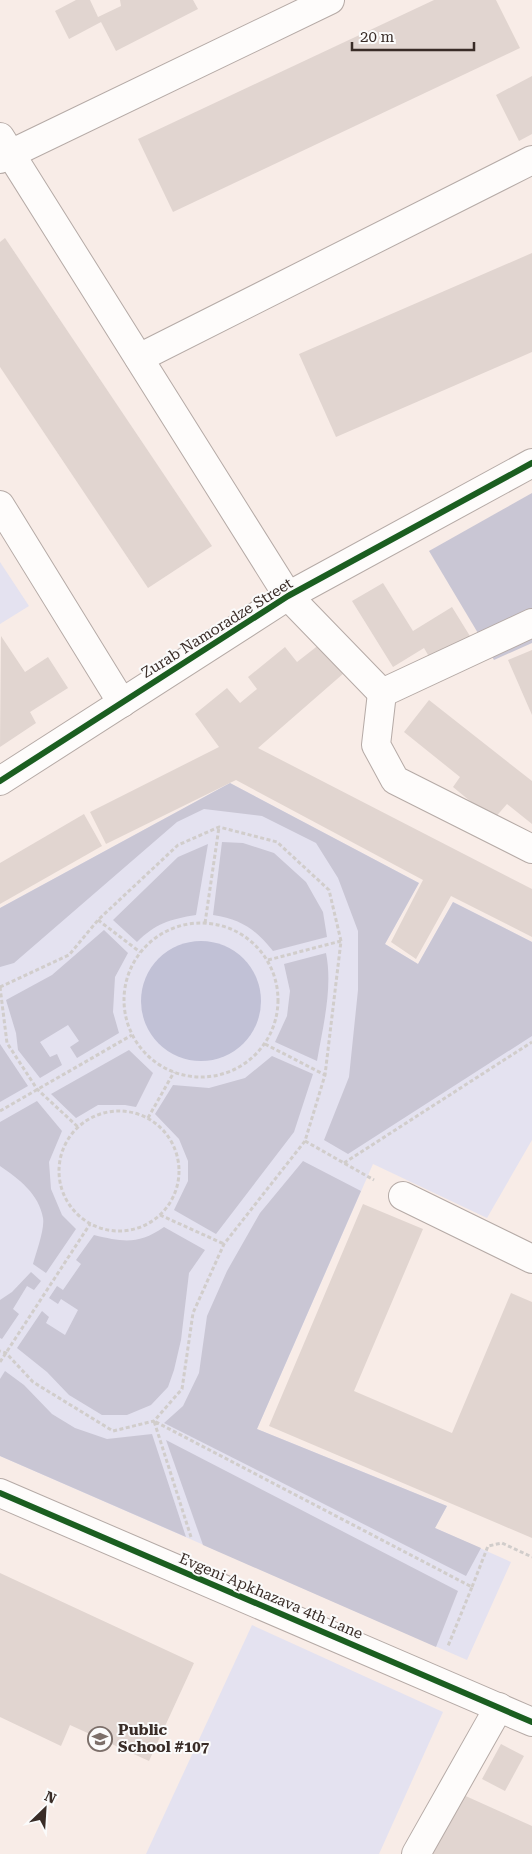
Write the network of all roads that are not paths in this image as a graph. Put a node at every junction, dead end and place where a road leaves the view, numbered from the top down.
1 (330, 0) edge
2 (3, 150) edge
3 (532, 160) edge
4 (138, 358) junction
5 (532, 463) edge
6 (0, 505) edge
7 (288, 596) junction
8 (532, 623) edge
9 (382, 692) junction
10 (122, 703) junction
11 (0, 781) edge
12 (532, 849) edge
13 (403, 1196) road end
14 (532, 1259) edge
15 (0, 1494) edge
16 (499, 1707) junction
17 (532, 1722) edge
18 (416, 1854) edge

1 - 2 street
2 - 4 street
3 - 4 street
4 - 7 street
5 - 7 street, Zurab Namoradze Street
6 - 10 street
7 - 9 street
7 - 10 street, Zurab Namoradze Street
8 - 9 street
9 - 12 street
10 - 11 street, Zurab Namoradze Street
13 - 14 street
15 - 16 street, Evgeni Apkhazava 4th Lane
16 - 17 street, Evgeni Apkhazava 4th Lane
16 - 18 street

